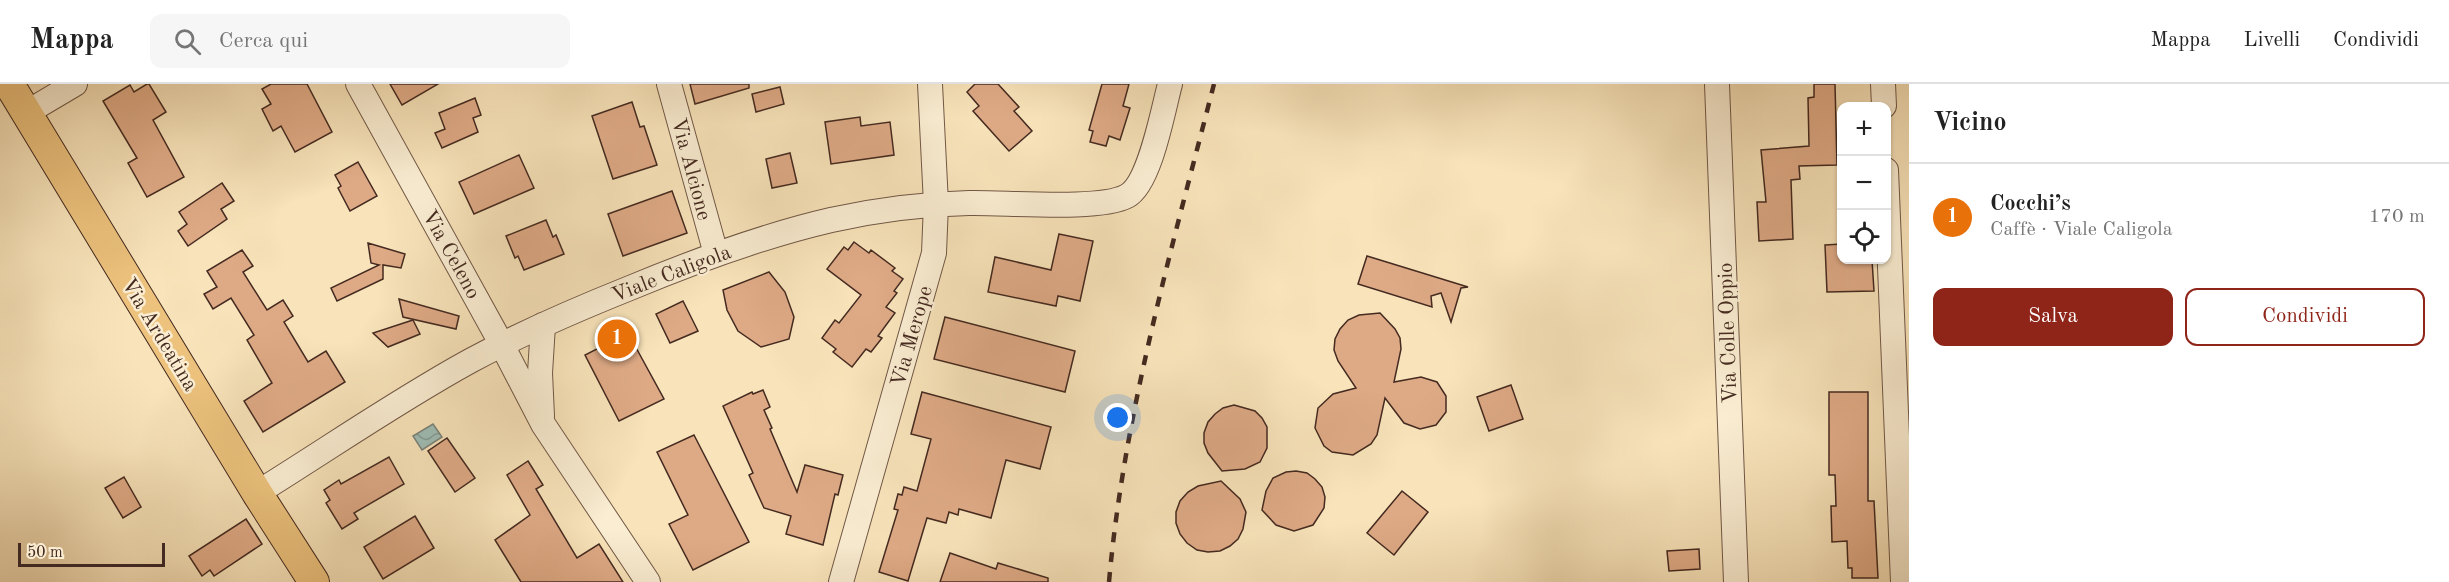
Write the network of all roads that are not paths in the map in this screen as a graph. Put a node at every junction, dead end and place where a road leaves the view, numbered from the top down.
1 (9, 84) edge
2 (75, 84) edge
3 (358, 84) edge
4 (669, 84) edge
5 (930, 84) edge
6 (1170, 84) edge
7 (1717, 84) edge
8 (1883, 84) edge
9 (1884, 102) edge
10 (26, 113) junction
11 (936, 204) junction
12 (1889, 210) edge
13 (716, 255) junction
14 (543, 325) junction
15 (502, 345) junction
16 (543, 424) junction
17 (257, 493) junction
18 (314, 582) edge
19 (648, 582) edge
20 (841, 582) edge
21 (1736, 582) edge
22 (1903, 582) edge

1 - 10 main road, Via Ardeatina
2 - 10 street
3 - 15 street, Via Celeno
4 - 13 street, Via Alcione
5 - 11 street, Via Merope
6 - 11 street, Viale Caligola
7 - 21 street, Via Colle Oppio
8 - 9 street
10 - 17 main road, Via Ardeatina
11 - 13 street, Viale Caligola
11 - 20 street, Via Merope
12 - 22 street
13 - 14 street, Viale Caligola
14 - 15 street, Viale Caligola
14 - 16 street
15 - 16 street, Via Celeno
15 - 17 street, Viale Caligola
16 - 19 street, Via Celeno
17 - 18 main road, Via Ardeatina

